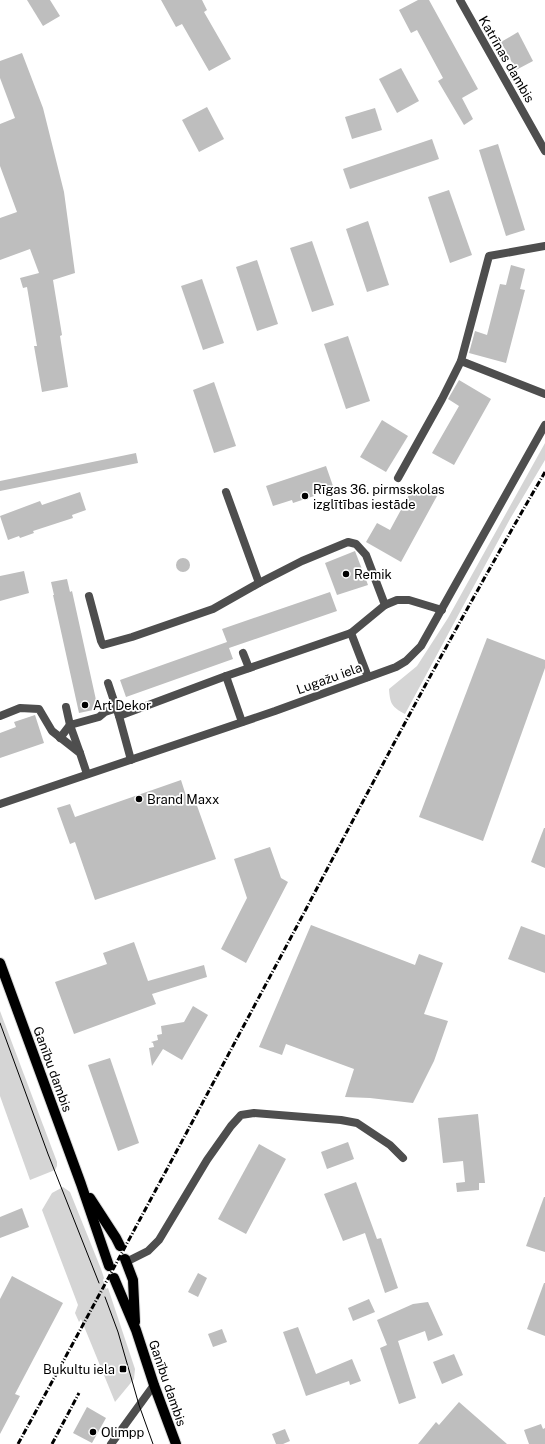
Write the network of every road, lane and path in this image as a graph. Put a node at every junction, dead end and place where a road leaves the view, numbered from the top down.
1 (460, 0) edge
2 (545, 151) edge
3 (545, 246) edge
4 (461, 361) junction
5 (545, 394) edge
6 (545, 425) edge
7 (398, 478) dead end
8 (226, 492) dead end
9 (259, 583) junction
10 (89, 596) dead end
11 (385, 605) junction
12 (442, 610) junction
13 (351, 633) junction
14 (243, 653) dead end
15 (249, 668) junction
16 (226, 676) junction
17 (368, 677) junction
18 (108, 683) dead end
19 (66, 707) dead end
20 (118, 712) junction
21 (0, 716) edge
22 (242, 722) junction
23 (70, 725) junction
24 (60, 738) junction
25 (80, 753) junction
26 (130, 760) junction
27 (87, 774) junction
28 (0, 804) edge
29 (0, 963) edge
30 (403, 1158) dead end
31 (81, 1184) junction
32 (120, 1246) dead end
33 (126, 1260) joint
34 (109, 1266) dead end
35 (114, 1278) dead end
36 (136, 1330) junction
37 (154, 1385) junction
38 (111, 1444) edge
39 (176, 1444) edge

1 - 2 street, Katrīnas dambis
3 - 4 street
4 - 5 street
4 - 7 street
6 - 12 street, Lugažu iela
8 - 9 street
9 - 10 street
9 - 11 street
11 - 12 street
11 - 13 street
12 - 17 street, Lugažu iela
13 - 15 street
13 - 17 street
14 - 15 street
15 - 16 street
16 - 20 street
16 - 22 street
17 - 22 street, Lugažu iela
18 - 20 street
19 - 23 street
20 - 23 street
20 - 26 street
21 - 24 street
22 - 26 street, Lugažu iela
23 - 24 street
23 - 25 street
24 - 25 street
25 - 27 street
26 - 27 street, Lugažu iela
27 - 28 street, Lugažu iela
29 - 31 main road, Ganību dambis
30 - 33 street
31 - 32 main road, Ganību dambis
31 - 34 main road, Ganību dambis
33 - 36 main road, Ganību dambis
35 - 36 main road, Ganību dambis
36 - 37 main road, Ganību dambis
37 - 38 street
37 - 39 main road, Ganību dambis

